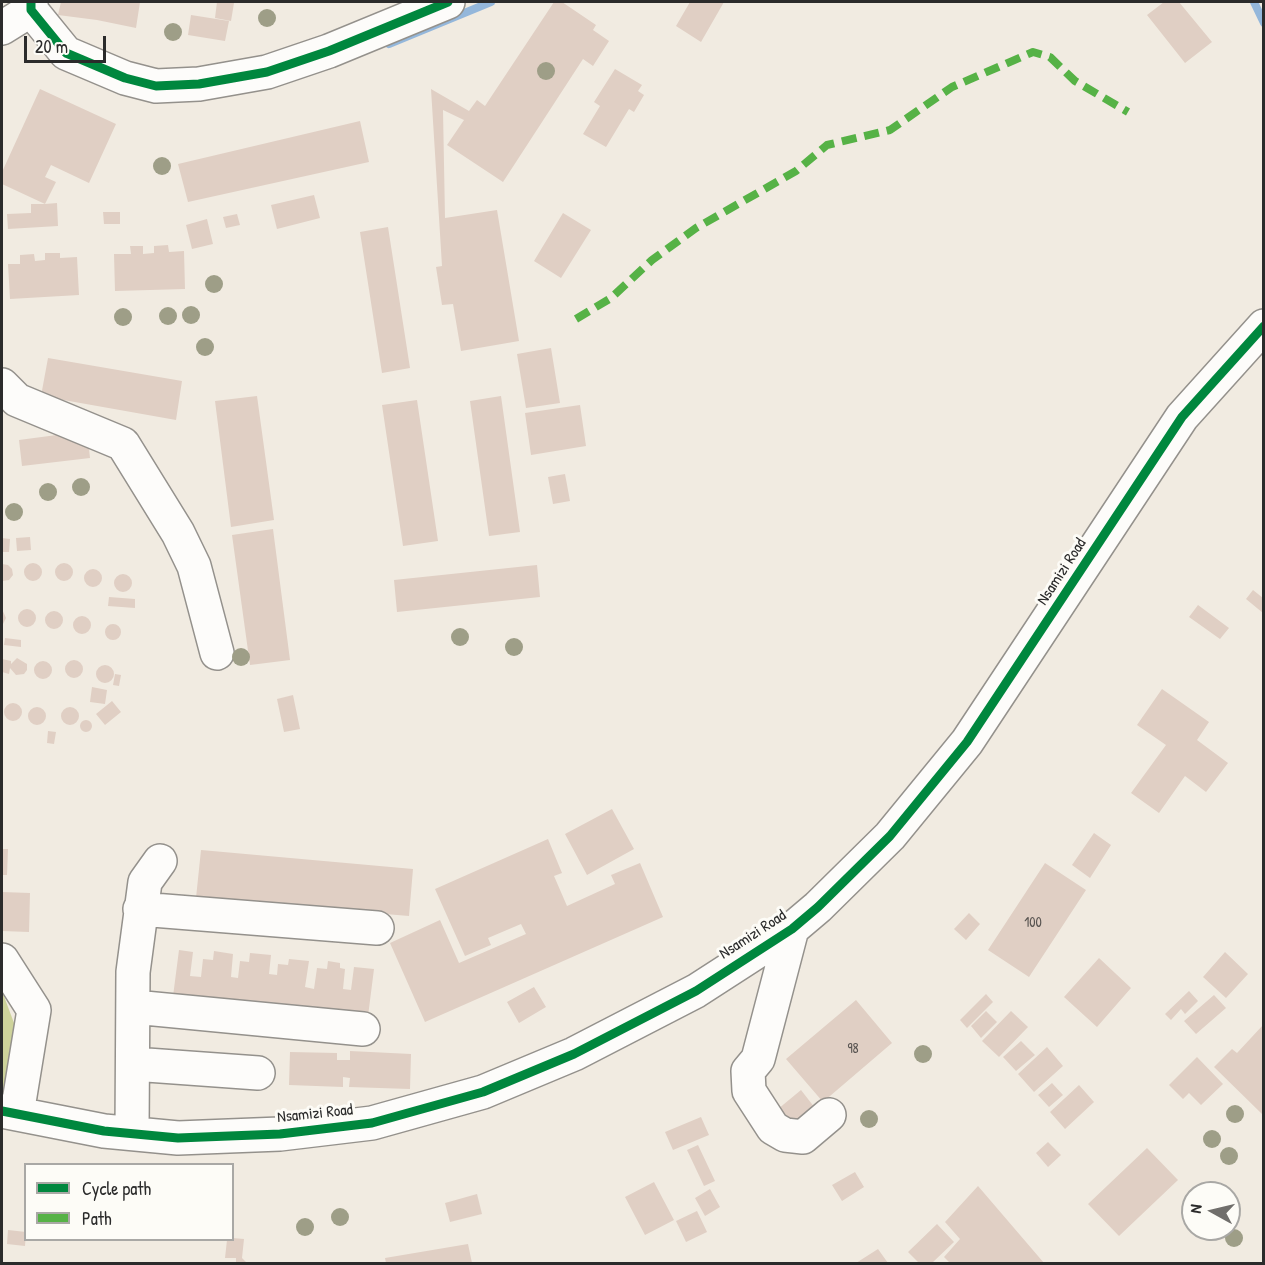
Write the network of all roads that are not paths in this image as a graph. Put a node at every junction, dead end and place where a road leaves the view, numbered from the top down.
1 (448, 2) edge
2 (31, 6) edge
3 (2, 28) edge
4 (1263, 326) edge
5 (2, 385) edge
6 (217, 653) dead end
7 (160, 861) dead end
8 (140, 909) junction
9 (377, 928) dead end
10 (792, 929) junction
11 (2, 960) edge
12 (134, 1007) junction
13 (363, 1029) dead end
14 (133, 1064) junction
15 (258, 1073) dead end
16 (9, 1112) edge
17 (829, 1114) dead end
18 (132, 1133) junction

1 - 2 street
2 - 3 street
4 - 10 street, Nsamizi Road
5 - 6 street
7 - 8 street
8 - 9 street
8 - 12 street
10 - 17 street
10 - 18 street, Nsamizi Road
11 - 16 street
12 - 13 street
12 - 14 street
14 - 15 street
14 - 18 street
16 - 18 street, Nsamizi Road

